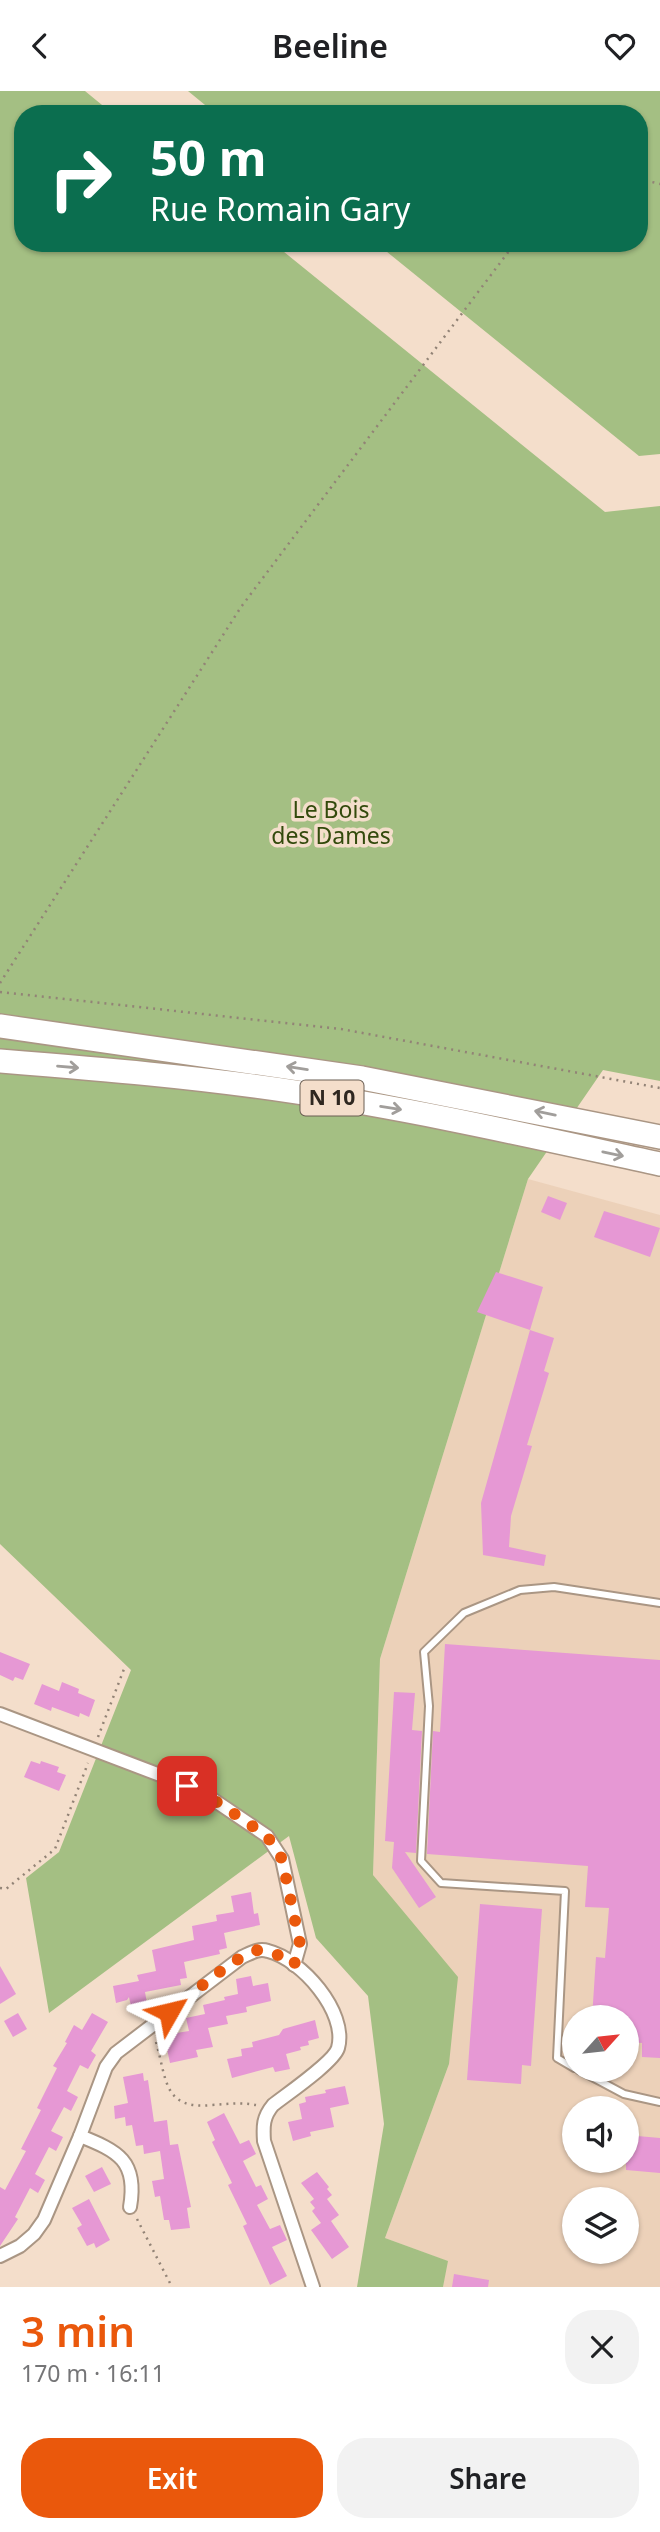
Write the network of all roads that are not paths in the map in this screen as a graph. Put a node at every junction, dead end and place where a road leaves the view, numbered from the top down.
1 (0, 1026) edge
2 (0, 1035) edge
3 (105, 1043) junction
4 (0, 1061) edge
5 (660, 1137) edge
6 (660, 1164) edge
7 (660, 1603) edge
8 (0, 1714) edge
9 (294, 1965) junction
10 (562, 2062) edge
11 (603, 2083) edge
12 (660, 2102) edge
13 (80, 2136) junction
14 (130, 2207) road end
15 (0, 2256) edge
16 (313, 2287) edge

1 - 3 highway
2 - 3 highway, N 10
5 -> 3 highway, N 10
4 -> 6 highway, N 10
7 - 10 lane
8 - 9 street
9 - 13 street
9 - 16 street
11 - 12 lane
13 - 14 street
13 - 15 street

